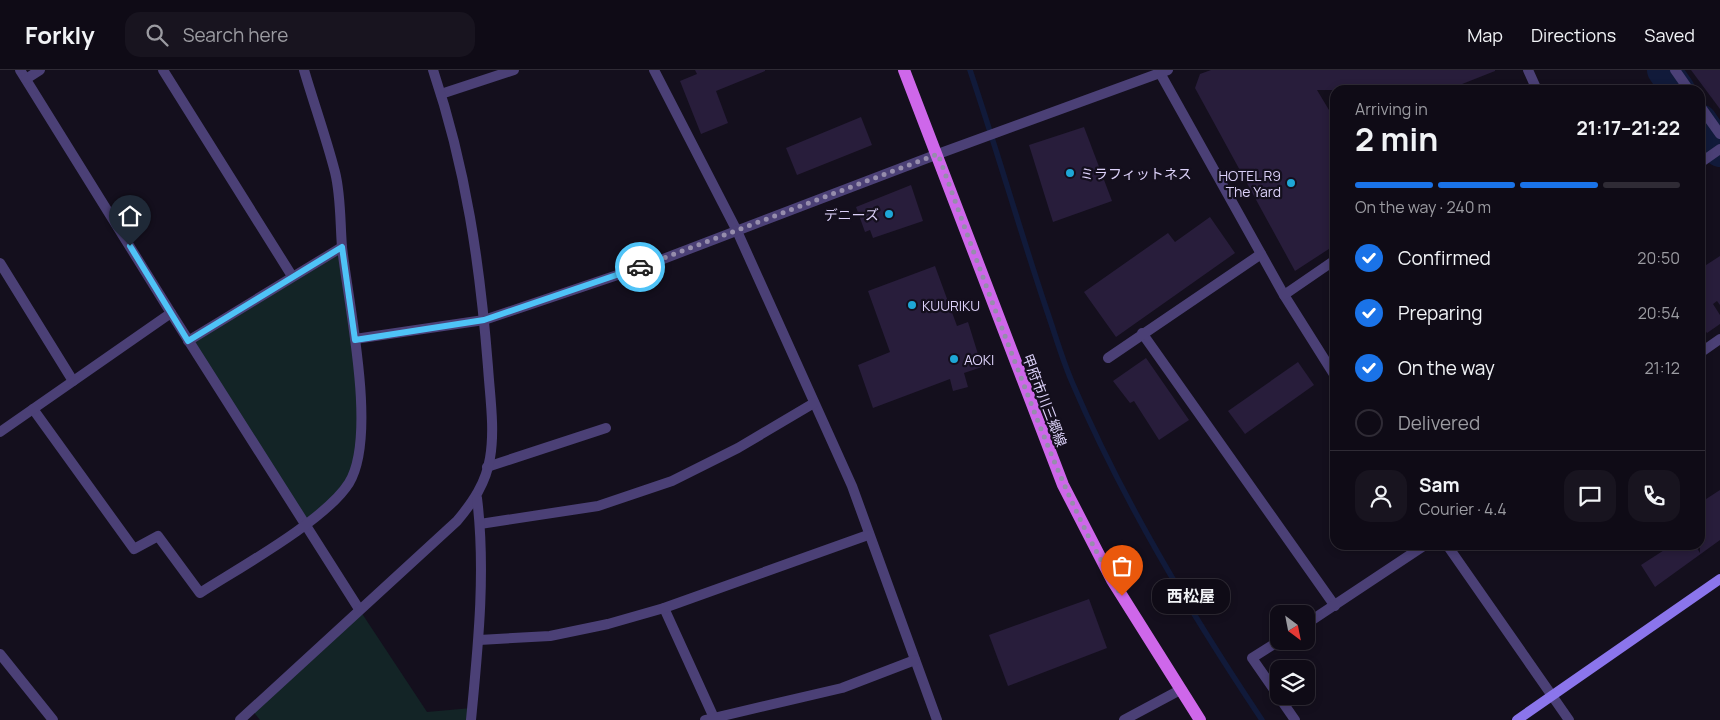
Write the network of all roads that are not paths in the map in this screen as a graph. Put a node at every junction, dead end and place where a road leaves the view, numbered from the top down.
1 (40, 70) edge
2 (163, 70) edge
3 (304, 70) edge
4 (433, 70) edge
5 (514, 70) edge
6 (654, 70) edge
7 (904, 70) edge
8 (1528, 70) edge
9 (1675, 70) edge
10 (1158, 72) edge
11 (23, 74) edge
12 (1535, 85) edge
13 (1686, 85) edge
14 (441, 94) junction
15 (1705, 113) edge
16 (1720, 134) edge
17 (1720, 149) edge
18 (938, 154) junction
19 (1705, 160) edge
20 (737, 231) junction
21 (342, 247) junction
22 (1261, 254) junction
23 (0, 263) edge
24 (1330, 263) edge
25 (292, 276) junction
26 (1284, 295) junction
27 (171, 314) junction
28 (484, 320) junction
29 (1142, 333) junction
30 (1720, 339) edge
31 (355, 340) junction
32 (188, 341) junction
33 (1705, 350) edge
34 (1108, 358) dead end
35 (1330, 368) edge
36 (73, 381) junction
37 (814, 403) junction
38 (33, 409) junction
39 (606, 428) dead end
40 (0, 432) edge
41 (487, 467) junction
42 (476, 498) junction
43 (305, 524) junction
44 (480, 524) junction
45 (868, 536) junction
46 (1418, 550) edge
47 (1450, 550) edge
48 (1720, 579) edge
49 (1335, 606) junction
50 (664, 608) junction
51 (359, 609) junction
52 (1315, 618) edge
53 (479, 640) junction
54 (1270, 647) edge
55 (0, 654) edge
56 (915, 660) junction
57 (1180, 690) junction
58 (1553, 697) junction
59 (711, 719) edge
60 (53, 720) edge
61 (240, 720) edge
62 (471, 720) edge
63 (937, 720) edge
64 (1124, 720) edge
65 (1200, 720) edge
66 (1295, 720) edge
67 (1517, 720) edge
68 (1569, 720) edge

1 - 11 street
2 - 25 street
3 - 21 street
4 - 14 street
5 - 14 street
6 - 20 street
7 - 18 main road, 甲府市川三郷線
8 - 12 street
9 - 13 street
10 - 18 street
10 - 22 street
11 - 27 street
14 - 28 street
15 - 16 street
17 - 19 street
18 - 20 street
18 - 57 main road, 甲府市川三郷線
20 - 28 street
20 - 37 street
21 - 25 street
21 - 31 street
22 - 26 street
22 - 29 street
23 - 36 street
24 - 26 street
25 - 32 street
26 - 35 street
27 - 32 street
27 - 36 street
28 - 31 street
28 - 41 street
29 - 34 street
29 - 49 street
30 - 33 street
31 - 43 street
32 - 43 street
36 - 38 street
37 - 44 street
37 - 45 street
38 - 40 street
38 - 43 street
39 - 41 street
41 - 42 street
42 - 44 street
42 - 51 street
43 - 51 street
44 - 53 street
45 - 50 street
45 - 56 street
46 - 49 street
47 - 58 street
48 - 58 street
49 - 52 street
50 - 53 street
50 - 59 street
51 - 61 street
53 - 62 street
54 - 66 street
55 - 60 street
56 - 59 street
56 - 63 street
57 - 64 street
57 - 65 main road, 甲府市川三郷線
58 - 67 street
58 - 68 street

